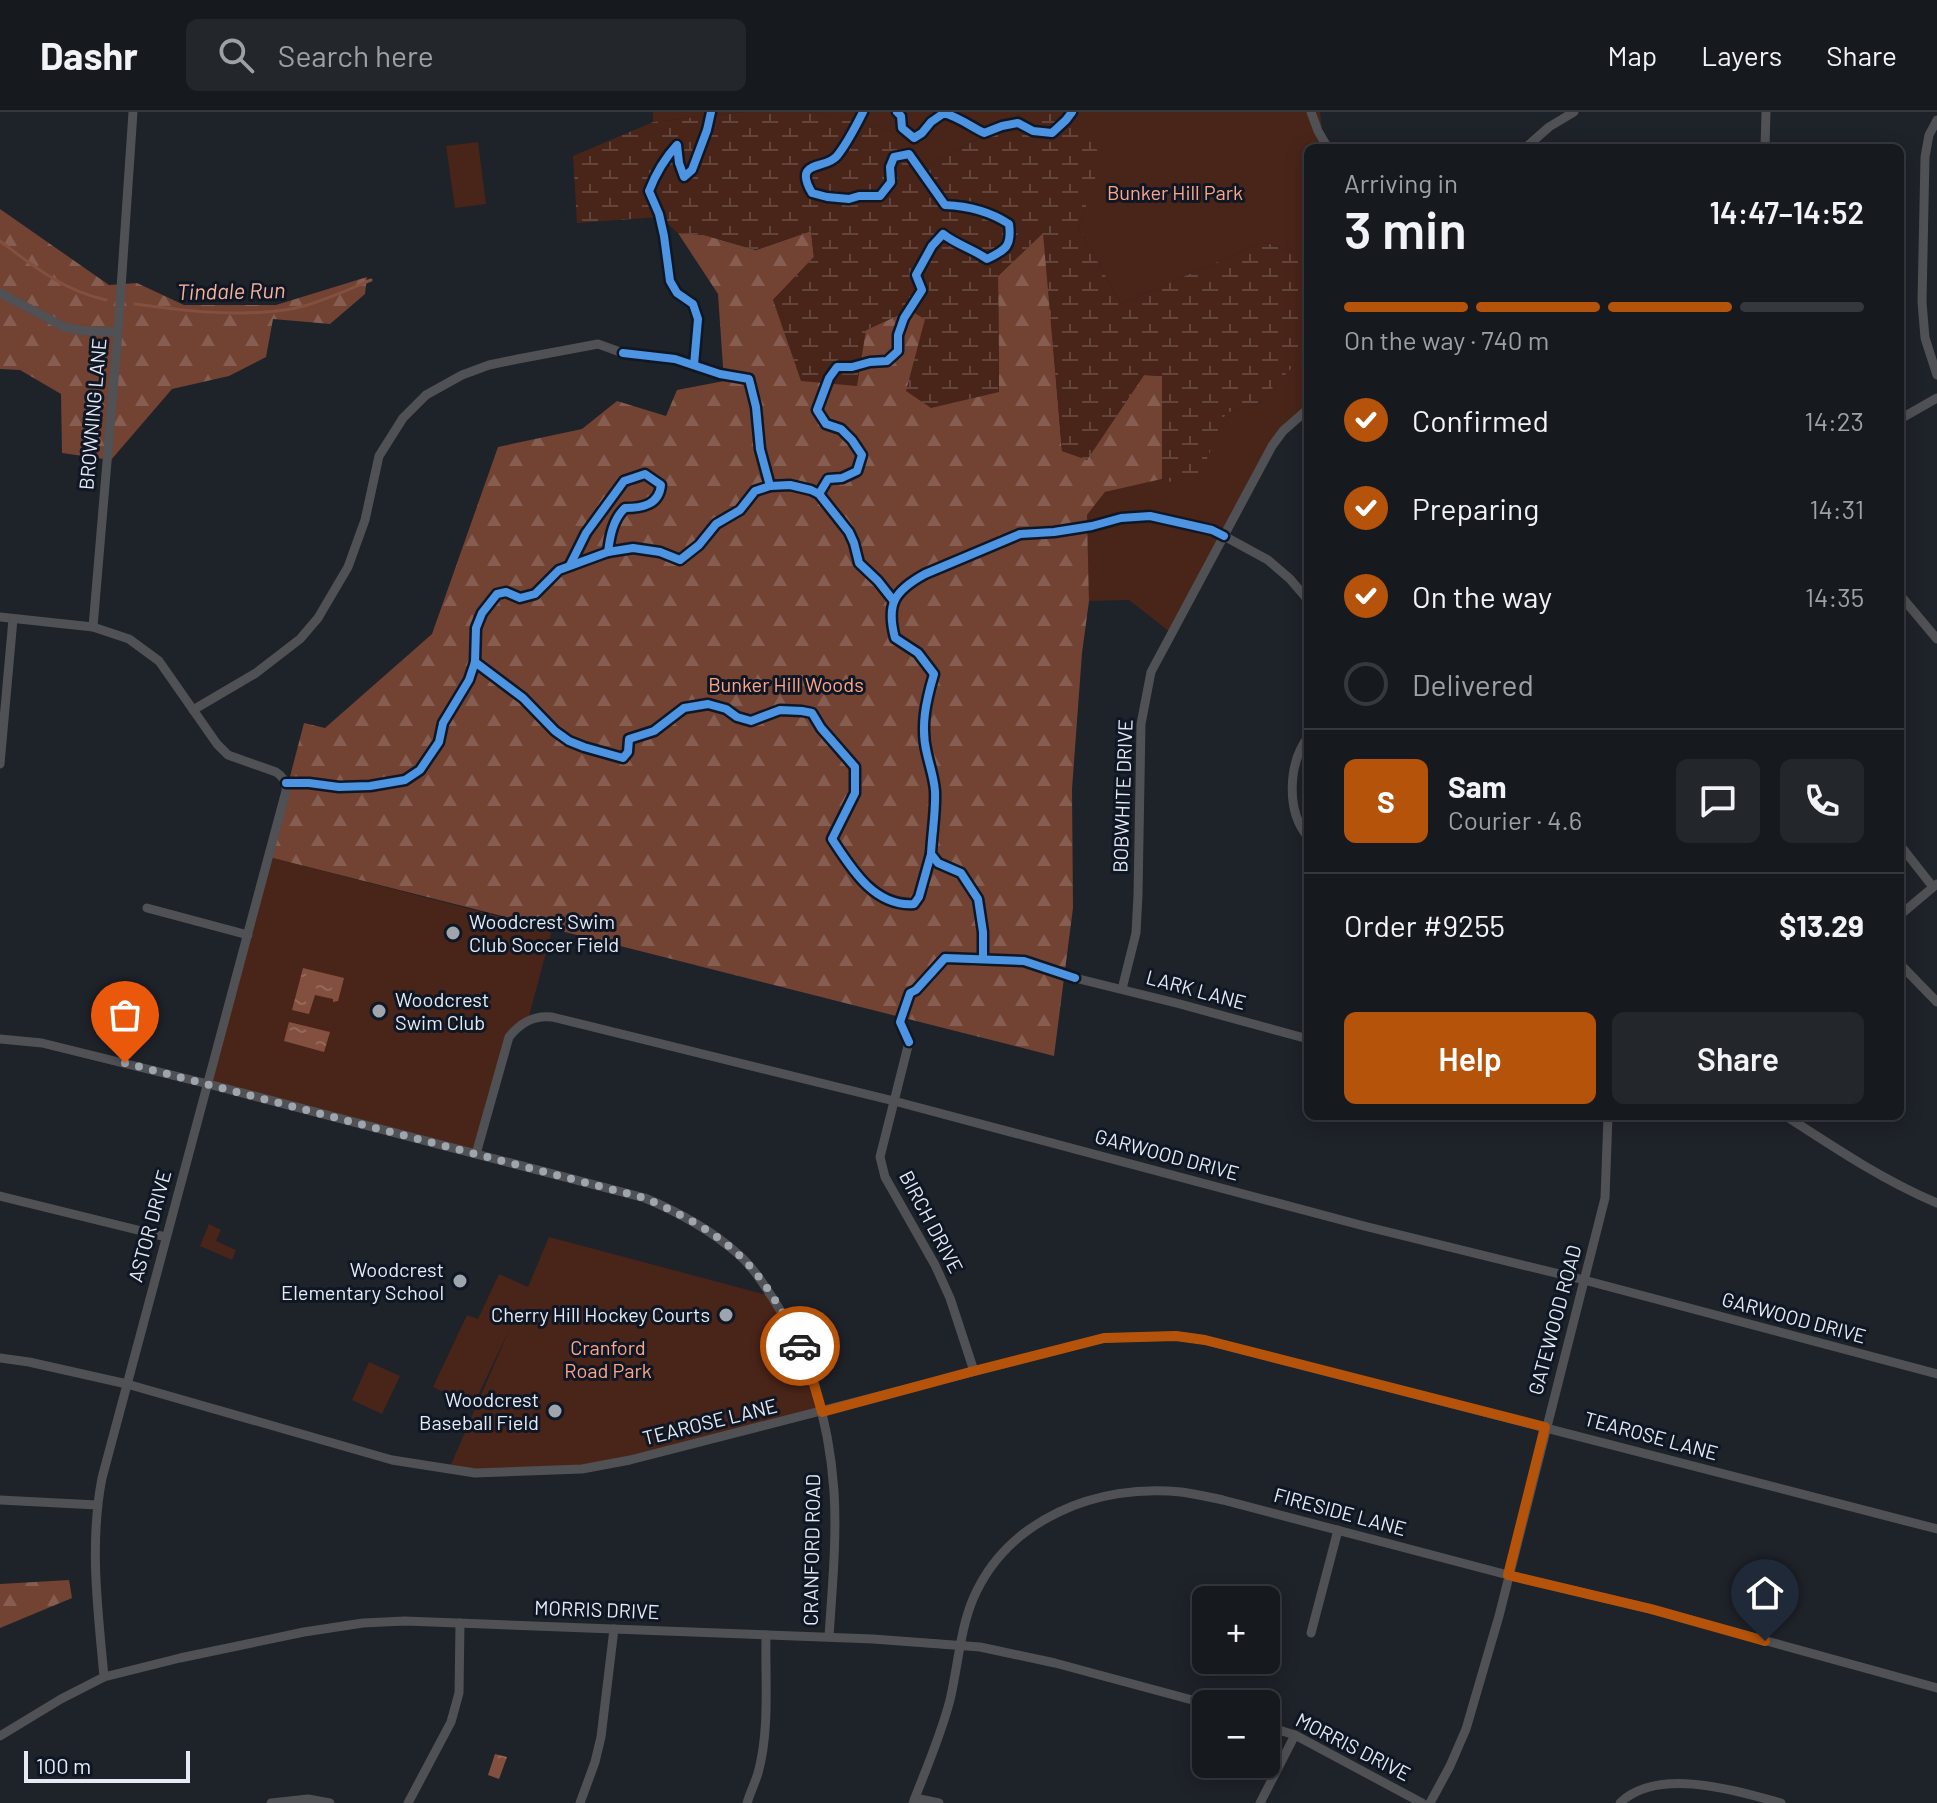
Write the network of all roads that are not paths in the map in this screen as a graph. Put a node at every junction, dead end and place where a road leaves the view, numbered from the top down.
1 (133, 112) edge
2 (1311, 112) edge
3 (1574, 112) edge
4 (1766, 112) edge
5 (1937, 120) edge
6 (1326, 144) edge
7 (1530, 144) edge
8 (1765, 144) edge
9 (0, 293) edge
10 (118, 332) junction
11 (623, 353) dead end
12 (1937, 375) edge
13 (1937, 398) edge
14 (1304, 413) edge
15 (1904, 417) edge
16 (1224, 536) junction
17 (1304, 595) edge
18 (1904, 600) edge
19 (0, 617) edge
20 (13, 619) junction
21 (93, 627) junction
22 (1937, 639) edge
23 (193, 710) junction
24 (1304, 744) edge
25 (0, 764) edge
26 (1304, 832) edge
27 (1904, 850) edge
28 (1935, 886) edge
29 (147, 908) dead end
30 (1904, 912) edge
31 (248, 935) junction
32 (1904, 968) edge
33 (1075, 978) dead end
34 (1122, 989) junction
35 (1937, 1002) edge
36 (1304, 1038) edge
37 (0, 1039) edge
38 (909, 1042) dead end
39 (208, 1084) junction
40 (894, 1101) junction
41 (1608, 1120) edge
42 (1792, 1120) edge
43 (476, 1154) junction
44 (0, 1196) edge
45 (1937, 1203) edge
46 (166, 1237) junction
47 (1584, 1280) junction
48 (0, 1358) edge
49 (974, 1371) junction
50 (1937, 1374) edge
51 (127, 1384) junction
52 (822, 1412) junction
53 (1545, 1427) junction
54 (0, 1500) edge
55 (97, 1505) junction
56 (1937, 1529) edge
57 (1338, 1530) junction
58 (1508, 1575) junction
59 (460, 1623) junction
60 (614, 1629) junction
61 (1311, 1633) dead end
62 (766, 1635) junction
63 (829, 1637) junction
64 (960, 1646) junction
65 (104, 1677) junction
66 (1937, 1688) edge
67 (1192, 1700) edge
68 (1280, 1730) edge
69 (1295, 1735) junction
70 (0, 1736) edge
71 (914, 1800) edge
72 (271, 1803) edge
73 (330, 1803) edge
74 (408, 1803) edge
75 (580, 1803) edge
76 (747, 1803) edge
77 (939, 1803) edge
78 (1260, 1803) edge
79 (1422, 1803) edge
80 (1430, 1803) edge
81 (1620, 1803) edge
82 (1781, 1803) edge

1 - 10 street, BROWNING LANE
2 - 6 street
3 - 7 street
4 - 8 street
5 - 12 street
9 - 10 street
10 - 21 street, BROWNING LANE
11 - 23 street
13 - 15 street
14 - 16 street, BOBWHITE DRIVE
16 - 17 street
16 - 34 street, BOBWHITE DRIVE
18 - 22 street
19 - 20 street
20 - 21 street
20 - 25 street
21 - 23 street
23 - 31 street, ASTOR DRIVE
24 - 26 street
27 - 28 street
28 - 30 street
29 - 31 street
31 - 39 street, ASTOR DRIVE
32 - 35 street
33 - 34 street, LARK LANE
34 - 36 street, LARK LANE
37 - 39 street, CRANFORD ROAD
38 - 40 street, BIRCH DRIVE
39 - 43 street, CRANFORD ROAD
39 - 46 street, ASTOR DRIVE
40 - 43 street, GARWOOD DRIVE
40 - 47 street, GARWOOD DRIVE
40 - 49 street, BIRCH DRIVE
41 - 47 street, GATEWOOD ROAD
42 - 45 street
43 - 52 street, CRANFORD ROAD
44 - 46 street
46 - 51 street, ASTOR DRIVE
47 - 50 street, GARWOOD DRIVE
47 - 53 street, GATEWOOD ROAD
48 - 51 street, TEAROSE LANE
49 - 52 street, TEAROSE LANE
49 - 53 street, TEAROSE LANE
51 - 52 street, TEAROSE LANE
51 - 55 street, ASTOR DRIVE
52 - 63 street, CRANFORD ROAD
53 - 56 street, TEAROSE LANE
53 - 58 street, GATEWOOD ROAD
54 - 55 street
55 - 65 street, ASTOR DRIVE
57 - 58 street, FIRESIDE LANE
57 - 61 street
57 - 64 street, FIRESIDE LANE
58 - 66 street, FIRESIDE LANE
58 - 80 street, GATEWOOD ROAD
59 - 60 street, MORRIS DRIVE
59 - 65 street, MORRIS DRIVE
59 - 74 street
60 - 62 street, MORRIS DRIVE
60 - 75 street
62 - 63 street, MORRIS DRIVE
62 - 76 street
63 - 64 street, MORRIS DRIVE
64 - 67 street, MORRIS DRIVE
64 - 71 street, FIRESIDE LANE
65 - 70 street, MORRIS DRIVE
68 - 69 street, MORRIS DRIVE
69 - 78 street
69 - 79 street, MORRIS DRIVE
71 - 77 street
72 - 73 street
81 - 82 street

